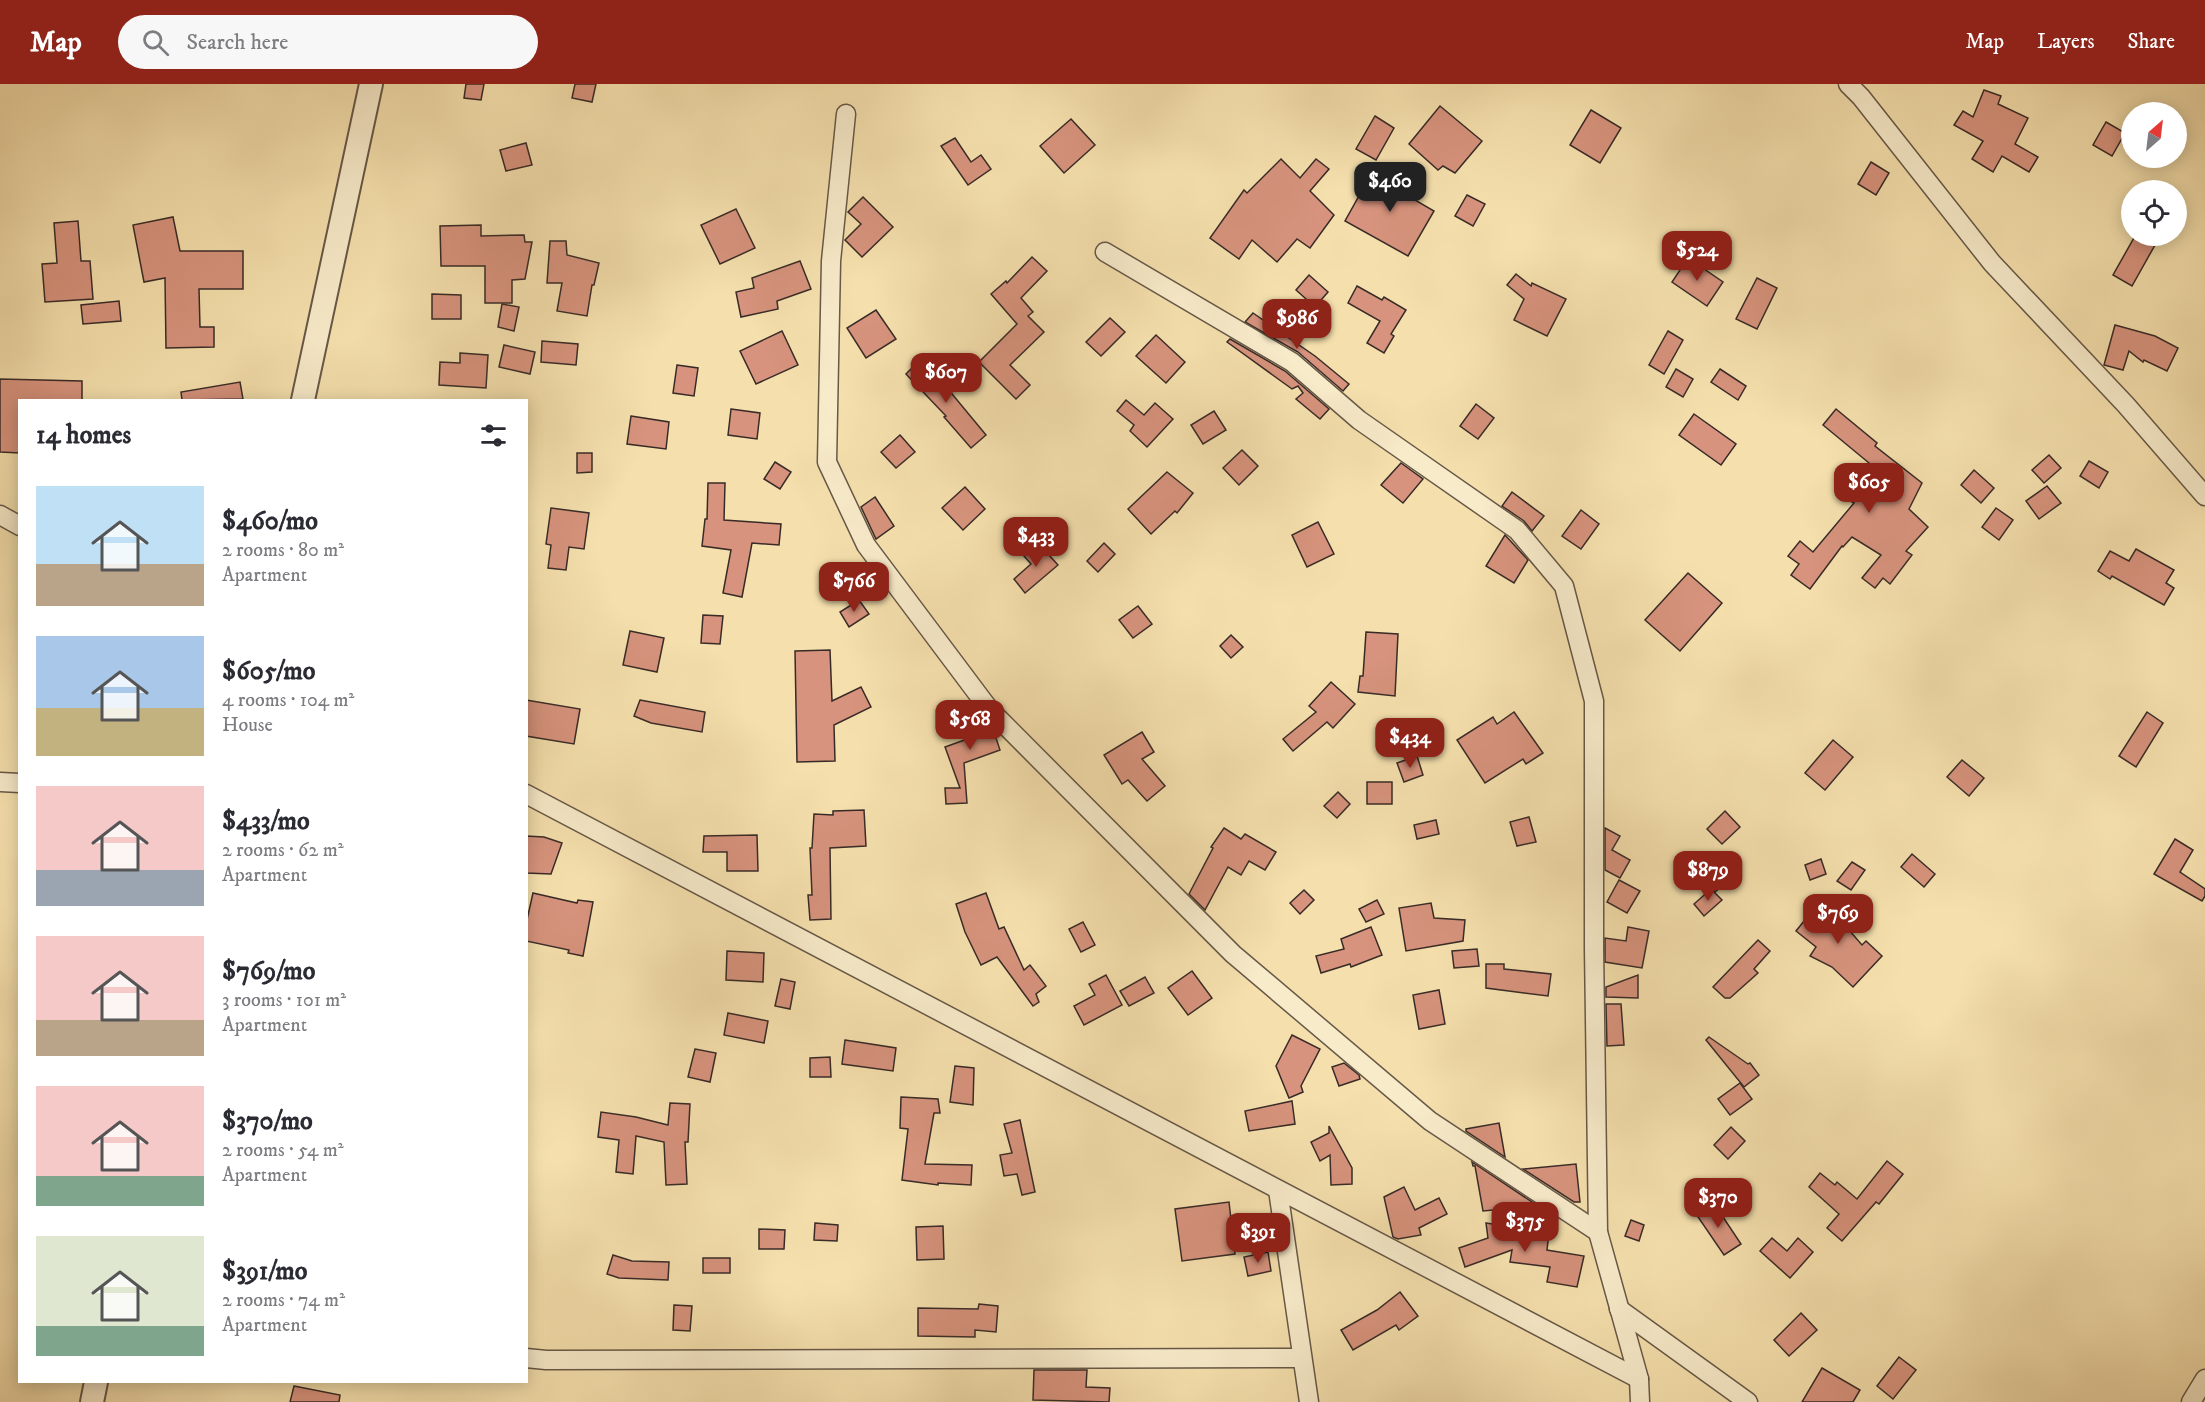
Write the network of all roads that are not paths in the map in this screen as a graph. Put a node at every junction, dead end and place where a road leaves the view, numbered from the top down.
1 (371, 84) edge
2 (1848, 84) edge
3 (846, 114) dead end
4 (1106, 252) dead end
5 (303, 399) edge
6 (2205, 496) edge
7 (0, 515) edge
8 (18, 525) edge
9 (0, 782) edge
10 (18, 783) edge
11 (528, 795) edge
12 (1278, 1190) junction
13 (1598, 1232) junction
14 (1619, 1310) junction
15 (528, 1358) edge
16 (1302, 1358) junction
17 (1639, 1379) junction
18 (2205, 1379) edge
19 (96, 1383) edge
20 (92, 1402) edge
21 (1309, 1402) edge
22 (1640, 1402) edge
23 (1748, 1402) edge
24 (2191, 1402) edge

1 - 5 street
2 - 6 street
3 - 13 street
4 - 13 street
7 - 8 street
9 - 10 street
11 - 12 street
12 - 16 street
12 - 17 street
13 - 14 street
14 - 17 street
14 - 23 street
15 - 16 street
16 - 21 street
17 - 22 street
18 - 24 street
19 - 20 street

